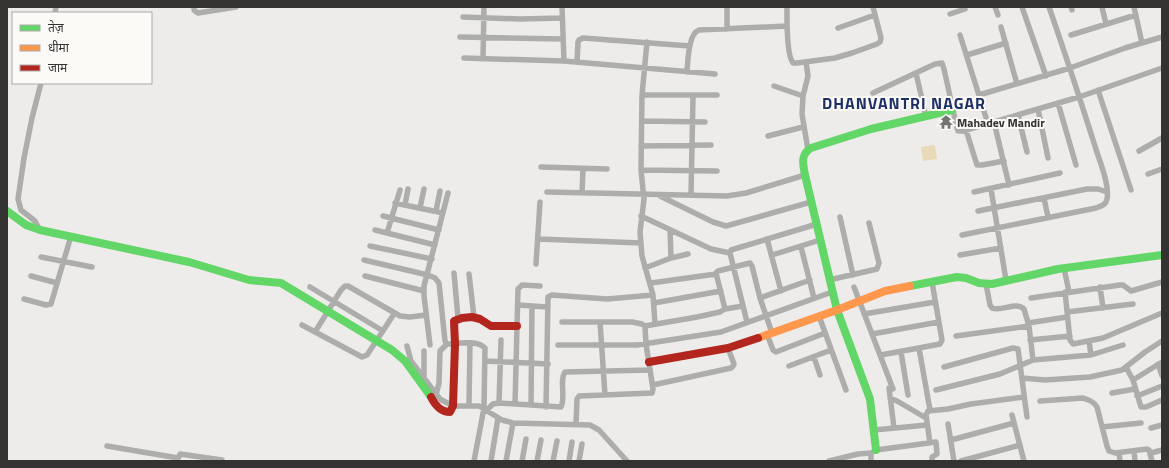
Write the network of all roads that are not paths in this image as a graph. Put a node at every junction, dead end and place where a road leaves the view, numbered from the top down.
1 (194, 7) edge
2 (236, 7) edge
3 (484, 7) edge
4 (562, 7) edge
5 (727, 7) edge
6 (787, 7) edge
7 (873, 7) edge
8 (964, 7) edge
9 (995, 7) edge
10 (1022, 7) edge
11 (1049, 7) edge
12 (1102, 7) edge
13 (1134, 7) edge
14 (950, 14) dead end
15 (875, 15) junction
16 (998, 15) dead end
17 (1136, 15) junction
18 (464, 17) dead end
19 (484, 17) junction
20 (562, 18) junction
21 (1106, 24) junction
22 (787, 26) junction
23 (1001, 26) dead end
24 (838, 28) dead end
25 (727, 29) junction
26 (960, 35) dead end
27 (1071, 35) dead end
28 (1162, 36) edge
29 (460, 37) dead end
30 (483, 38) junction
31 (563, 39) junction
32 (646, 42) junction
33 (691, 42) junction
34 (1006, 43) junction
35 (1142, 43) junction
36 (967, 55) junction
37 (464, 58) dead end
38 (483, 59) junction
39 (564, 61) junction
40 (577, 62) junction
41 (806, 62) junction
42 (645, 68) junction
43 (1070, 68) junction
44 (1162, 68) edge
45 (687, 72) junction
46 (916, 73) junction
47 (715, 74) dead end
48 (1046, 76) junction
49 (41, 84) edge
50 (1017, 84) junction
51 (774, 86) dead end
52 (1098, 90) junction
53 (873, 93) dead end
54 (642, 95) junction
55 (717, 95) dead end
56 (979, 95) junction
57 (693, 96) junction
58 (803, 96) junction
59 (1079, 97) junction
60 (1058, 103) junction
61 (1038, 109) junction
62 (952, 110) junction
63 (1018, 115) junction
64 (926, 116) junction
65 (642, 121) junction
66 (693, 121) junction
67 (705, 122) dead end
68 (994, 122) junction
69 (988, 124) junction
70 (803, 127) junction
71 (966, 130) junction
72 (768, 136) dead end
73 (1162, 138) edge
74 (641, 146) junction
75 (692, 146) junction
76 (711, 146) dead end
77 (808, 150) junction
78 (1027, 152) dead end
79 (1139, 152) dead end
80 (1048, 158) dead end
81 (1004, 161) junction
82 (1076, 165) dead end
83 (541, 167) dead end
84 (583, 169) junction
85 (607, 169) dead end
86 (1162, 169) edge
87 (641, 170) junction
88 (691, 170) junction
89 (717, 171) dead end
90 (1060, 174) dead end
91 (1148, 174) dead end
92 (805, 175) junction
93 (1009, 185) junction
94 (408, 189) dead end
95 (424, 189) dead end
96 (991, 189) junction
97 (1107, 189) junction
98 (400, 190) dead end
99 (1131, 190) dead end
100 (440, 191) dead end
101 (547, 192) dead end
102 (974, 192) dead end
103 (448, 193) dead end
104 (582, 193) junction
105 (643, 194) junction
106 (657, 195) junction
107 (691, 195) junction
108 (1044, 198) junction
109 (540, 202) dead end
110 (811, 202) junction
111 (395, 203) junction
112 (405, 205) junction
113 (420, 208) junction
114 (995, 208) junction
115 (7, 211) edge
116 (436, 211) junction
117 (978, 211) dead end
118 (443, 213) junction
119 (641, 214) junction
120 (383, 216) dead end
121 (840, 217) dead end
122 (391, 218) junction
123 (1048, 218) junction
124 (869, 223) dead end
125 (817, 224) junction
126 (998, 228) junction
127 (40, 230) junction
128 (375, 230) dead end
129 (439, 230) junction
130 (670, 230) junction
131 (387, 233) junction
132 (962, 235) dead end
133 (71, 236) junction
134 (538, 239) junction
135 (767, 239) junction
136 (820, 240) junction
137 (641, 243) junction
138 (435, 245) junction
139 (370, 246) dead end
140 (801, 247) junction
141 (1001, 248) junction
142 (730, 252) junction
143 (688, 254) dead end
144 (772, 255) junction
145 (960, 255) dead end
146 (1162, 255) edge
147 (41, 257) dead end
148 (671, 258) junction
149 (432, 259) junction
150 (364, 260) dead end
151 (64, 262) junction
152 (536, 264) dead end
153 (92, 267) dead end
154 (734, 267) junction
155 (645, 268) junction
156 (1064, 268) junction
157 (454, 273) dead end
158 (428, 274) junction
159 (469, 274) dead end
160 (716, 274) junction
161 (853, 275) junction
162 (31, 276) dead end
163 (365, 276) dead end
164 (810, 280) junction
165 (829, 280) junction
166 (1006, 280) junction
167 (932, 282) junction
168 (1162, 282) edge
169 (57, 283) junction
170 (651, 283) junction
171 (986, 284) junction
172 (540, 286) dead end
173 (310, 287) dead end
174 (854, 287) dead end
175 (1100, 287) junction
176 (424, 291) junction
177 (781, 291) junction
178 (720, 292) junction
179 (832, 292) junction
180 (1067, 292) junction
181 (653, 295) junction
182 (760, 298) junction
183 (814, 298) junction
184 (1031, 298) dead end
185 (24, 299) dead end
186 (859, 301) junction
187 (334, 302) junction
188 (935, 302) junction
189 (654, 303) junction
190 (1133, 304) dead end
191 (518, 305) junction
192 (532, 306) junction
193 (743, 306) junction
194 (547, 307) junction
195 (1103, 308) junction
196 (725, 309) junction
197 (837, 310) junction
198 (329, 311) junction
199 (1162, 313) edge
200 (394, 314) junction
201 (864, 314) junction
202 (1067, 314) junction
203 (426, 315) junction
204 (766, 316) junction
205 (819, 316) junction
206 (474, 317) junction
207 (458, 318) junction
208 (562, 322) dead end
209 (600, 322) junction
210 (748, 322) junction
211 (939, 322) junction
212 (655, 324) junction
213 (1028, 324) junction
214 (302, 325) dead end
215 (517, 326) junction
216 (645, 326) junction
217 (382, 331) junction
218 (316, 332) junction
219 (825, 333) junction
220 (769, 334) junction
221 (872, 334) junction
222 (956, 336) dead end
223 (1070, 336) junction
224 (377, 340) junction
225 (501, 340) dead end
226 (1030, 340) junction
227 (1089, 341) junction
228 (1162, 341) edge
229 (470, 343) junction
230 (451, 344) junction
231 (646, 344) junction
232 (430, 345) dead end
233 (558, 345) dead end
234 (601, 345) junction
235 (1123, 345) dead end
236 (407, 346) dead end
237 (728, 348) junction
238 (919, 348) junction
239 (831, 350) junction
240 (424, 351) dead end
241 (900, 352) junction
242 (880, 355) junction
243 (1091, 355) junction
244 (814, 356) junction
245 (1033, 360) junction
246 (485, 361) junction
247 (501, 362) junction
248 (516, 362) junction
249 (532, 363) junction
250 (1160, 363) edge
251 (548, 364) junction
252 (1021, 365) junction
253 (649, 366) junction
254 (789, 366) dead end
255 (944, 367) dead end
256 (1126, 367) junction
257 (603, 371) junction
258 (820, 375) dead end
259 (1162, 376) edge
260 (1022, 378) junction
261 (424, 379) junction
262 (1133, 380) junction
263 (653, 385) junction
264 (1162, 386) edge
265 (1135, 389) junction
266 (846, 390) dead end
267 (936, 390) dead end
268 (1112, 393) dead end
269 (436, 395) junction
270 (605, 395) junction
271 (908, 395) dead end
272 (1137, 396) junction
273 (1024, 397) junction
274 (890, 398) junction
275 (1162, 400) edge
276 (1040, 401) dead end
277 (499, 403) junction
278 (515, 404) junction
279 (468, 405) junction
280 (531, 405) junction
281 (453, 406) junction
282 (546, 407) junction
283 (485, 409) junction
284 (930, 410) junction
285 (1012, 415) dead end
286 (1027, 417) dead end
287 (498, 418) junction
288 (926, 418) junction
289 (513, 422) junction
290 (1014, 423) junction
291 (1141, 423) dead end
292 (576, 424) junction
293 (948, 424) dead end
294 (928, 425) junction
295 (1162, 425) edge
296 (1102, 427) junction
297 (894, 428) junction
298 (1151, 428) dead end
299 (874, 430) junction
300 (526, 439) dead end
301 (541, 440) dead end
302 (951, 440) junction
303 (557, 441) dead end
304 (572, 442) dead end
305 (930, 443) junction
306 (582, 444) dead end
307 (1020, 445) junction
308 (107, 446) dead end
309 (1162, 450) edge
310 (1134, 451) junction
311 (874, 452) junction
312 (1119, 453) junction
313 (1151, 453) junction
314 (177, 460) edge
315 (222, 460) dead end
316 (474, 461) edge
317 (491, 461) edge
318 (506, 461) edge
319 (522, 461) edge
320 (537, 461) edge
321 (553, 461) edge
322 (569, 461) edge
323 (579, 461) edge
324 (627, 461) edge
325 (833, 461) edge
326 (871, 461) edge
327 (932, 461) edge
328 (954, 461) edge
329 (961, 461) edge
330 (1024, 461) edge
331 (1120, 461) edge
332 (1136, 461) edge
333 (1152, 461) edge

1 - 2 street
3 - 19 street
4 - 20 street
5 - 25 street
6 - 22 street
7 - 15 street
8 - 14 street
9 - 16 street
10 - 48 street
11 - 43 street
12 - 21 street
13 - 17 street
15 - 24 street
15 - 41 street
17 - 21 street
17 - 35 street
18 - 19 street
19 - 20 street
19 - 30 street
20 - 31 street
21 - 27 street
22 - 25 street
22 - 41 street
23 - 34 street
25 - 33 street
26 - 36 street
28 - 35 street
29 - 30 street
30 - 31 street
30 - 38 street
31 - 39 street
32 - 33 street
32 - 40 street
32 - 42 street
33 - 45 street
34 - 36 street
34 - 50 street
35 - 43 street
36 - 56 street
37 - 38 street
38 - 39 street
39 - 40 street
40 - 42 street
41 - 58 street
42 - 45 street
42 - 54 street
43 - 48 street
43 - 59 street
44 - 52 street
45 - 47 street
46 - 53 street
46 - 62 street
46 - 64 street
48 - 50 street
49 - 127 street
50 - 56 street
51 - 58 street
52 - 59 street
52 - 99 street
54 - 57 street
54 - 65 street
55 - 57 street
56 - 69 street
57 - 66 street
58 - 70 street
59 - 60 street
59 - 97 street
60 - 61 street
60 - 82 street
61 - 63 street
61 - 80 street
62 - 64 street
62 - 71 street
63 - 68 street
63 - 78 street
64 - 77 street
65 - 66 street
65 - 74 street
66 - 67 street
66 - 75 street
68 - 69 street
68 - 81 street
69 - 71 street
70 - 72 street
70 - 77 street
71 - 81 street
73 - 79 street
74 - 75 street
74 - 87 street
75 - 76 street
75 - 88 street
77 - 92 street
81 - 93 street
83 - 84 street
84 - 85 street
84 - 104 street
86 - 91 street
87 - 88 street
87 - 105 street
88 - 89 street
88 - 107 street
90 - 93 street
92 - 107 street
92 - 110 street
93 - 96 street
94 - 112 street
95 - 113 street
96 - 102 street
96 - 114 street
97 - 108 street
97 - 123 street
98 - 111 street
100 - 116 street
101 - 104 street
103 - 118 street
104 - 105 street
105 - 106 street
105 - 119 street
106 - 107 street
106 - 110 street
108 - 114 street
108 - 123 street
109 - 134 street
110 - 125 street
111 - 112 street
111 - 122 street
112 - 113 street
113 - 116 street
114 - 117 street
114 - 126 street
115 - 127 street
116 - 118 street
118 - 129 street
119 - 130 street
119 - 137 street
120 - 122 street
121 - 161 street
122 - 129 street
122 - 131 street
123 - 126 street
124 - 161 street
125 - 135 street
125 - 136 street
126 - 132 street
126 - 141 street
127 - 133 street
128 - 131 street
129 - 138 street
130 - 142 street
130 - 148 street
131 - 138 street
133 - 151 street
133 - 198 street
134 - 137 street
134 - 152 street
135 - 142 street
135 - 144 street
136 - 140 street
136 - 165 street
137 - 155 street
138 - 149 street
139 - 149 street
140 - 144 street
140 - 164 street
141 - 145 street
141 - 166 street
142 - 154 street
143 - 148 street
144 - 177 street
146 - 156 street
147 - 151 street
148 - 155 street
149 - 158 street
150 - 158 street
151 - 153 street
151 - 169 street
154 - 160 street
154 - 182 street
154 - 193 street
155 - 170 street
156 - 166 street
156 - 180 street
157 - 207 street
158 - 176 street
158 - 230 street
159 - 206 street
160 - 170 street
160 - 178 street
161 - 165 street
162 - 169 street
163 - 176 street
164 - 177 street
164 - 183 street
165 - 179 street
166 - 171 street
167 - 171 street
167 - 186 street
167 - 188 street
168 - 175 street
169 - 185 street
170 - 181 street
171 - 213 street
172 - 191 street
173 - 187 street
174 - 186 street
175 - 180 street
175 - 195 street
176 - 203 street
177 - 182 street
178 - 189 street
178 - 196 street
179 - 183 street
179 - 197 street
180 - 184 street
180 - 202 street
181 - 189 street
181 - 194 street
182 - 204 street
183 - 204 street
186 - 197 street
186 - 201 street
187 - 198 street
187 - 200 street
187 - 217 street
188 - 201 street
188 - 211 street
189 - 212 street
190 - 195 street
191 - 192 street
191 - 215 street
192 - 194 street
192 - 249 street
193 - 196 street
193 - 210 street
194 - 251 street
195 - 202 street
196 - 212 street
197 - 205 street
197 - 299 street
198 - 218 street
198 - 224 street
199 - 227 street
200 - 203 street
200 - 217 street
201 - 221 street
202 - 213 street
202 - 223 street
203 - 232 street
204 - 210 street
204 - 220 street
205 - 219 street
205 - 220 street
206 - 207 street
206 - 215 street
207 - 230 street
208 - 209 street
209 - 216 street
209 - 234 street
210 - 231 street
211 - 221 street
211 - 238 street
212 - 216 street
213 - 222 street
213 - 226 street
214 - 218 street
215 - 248 street
216 - 231 street
217 - 224 street
218 - 224 street
219 - 220 street
219 - 239 street
220 - 237 street
221 - 242 street
223 - 226 street
223 - 227 street
224 - 281 street
225 - 247 street
226 - 245 street
227 - 243 street
228 - 256 street
229 - 230 street
229 - 246 street
229 - 279 street
230 - 269 street
230 - 281 street
231 - 234 street
231 - 253 street
233 - 234 street
234 - 257 street
235 - 243 street
236 - 261 street
237 - 253 street
237 - 263 street
238 - 241 street
238 - 284 street
239 - 244 street
239 - 266 street
240 - 261 street
241 - 242 street
241 - 271 street
242 - 274 street
243 - 245 street
244 - 254 street
244 - 258 street
245 - 252 street
246 - 247 street
246 - 283 street
247 - 248 street
247 - 277 street
248 - 249 street
248 - 278 street
249 - 251 street
249 - 280 street
250 - 259 street
250 - 262 street
251 - 282 street
252 - 255 street
252 - 260 street
252 - 267 street
253 - 257 street
253 - 263 street
256 - 260 street
256 - 262 street
257 - 270 street
257 - 282 street
260 - 273 street
261 - 269 street
262 - 265 street
263 - 270 street
264 - 272 street
265 - 268 street
265 - 272 street
269 - 281 street
270 - 292 street
272 - 275 street
273 - 284 street
273 - 286 street
274 - 288 street
274 - 297 street
276 - 296 street
277 - 278 street
277 - 283 street
278 - 280 street
279 - 281 street
279 - 283 street
280 - 282 street
283 - 287 street
283 - 316 street
284 - 288 street
285 - 290 street
287 - 289 street
287 - 317 street
288 - 294 street
289 - 292 street
289 - 318 street
290 - 302 street
290 - 307 street
291 - 296 street
292 - 324 street
293 - 302 street
294 - 297 street
294 - 305 street
295 - 298 street
296 - 312 street
297 - 299 street
299 - 311 street
300 - 319 street
301 - 320 street
302 - 328 street
303 - 321 street
304 - 322 street
305 - 311 street
305 - 327 street
306 - 323 street
307 - 329 street
307 - 330 street
308 - 314 street
309 - 313 street
310 - 312 street
310 - 313 street
310 - 332 street
311 - 325 street
311 - 326 street
312 - 331 street
313 - 333 street
314 - 315 street

